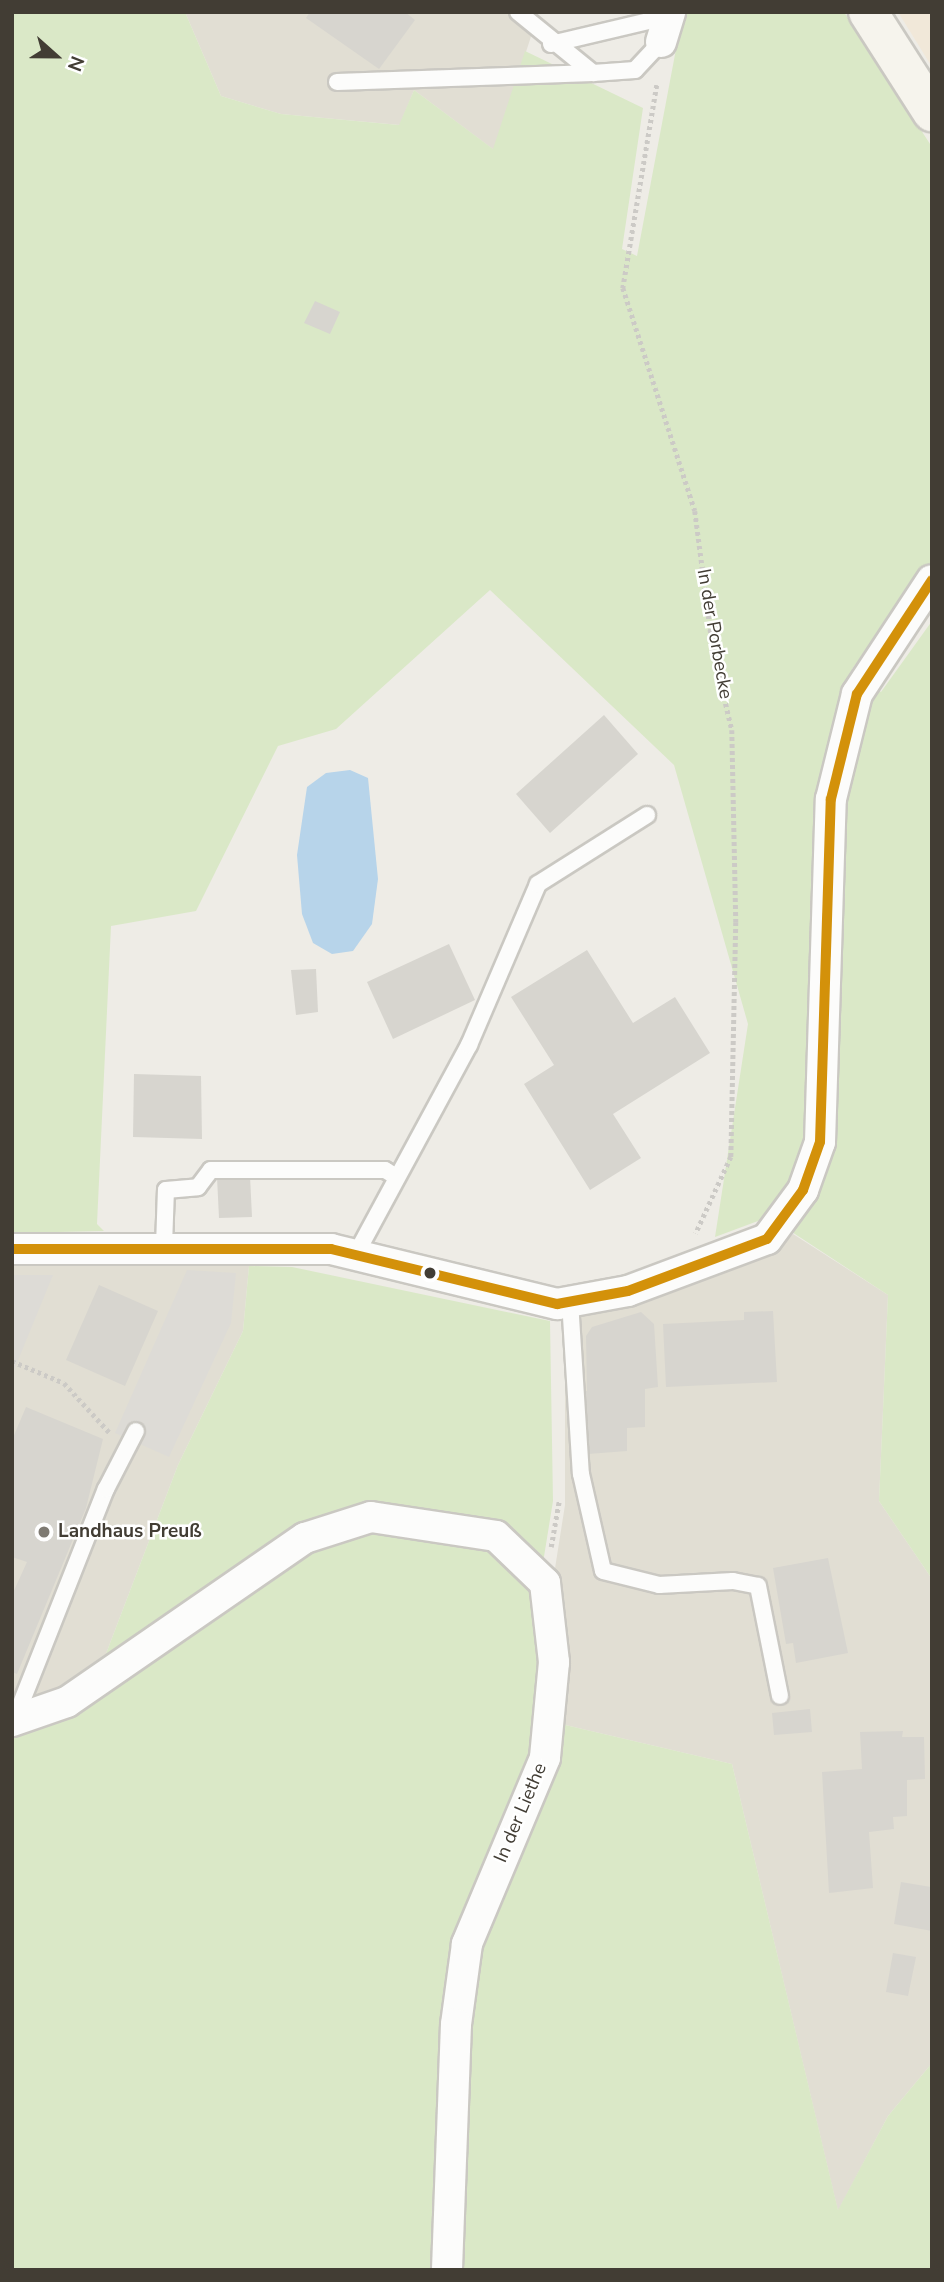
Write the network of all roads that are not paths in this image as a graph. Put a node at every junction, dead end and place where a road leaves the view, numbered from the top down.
1 (518, 12) edge
2 (868, 12) edge
3 (666, 23) edge
4 (551, 44) junction
5 (593, 74) junction
6 (337, 82) dead end
7 (932, 112) edge
8 (932, 580) edge
9 (647, 815) dead end
10 (395, 1176) junction
11 (164, 1246) junction
12 (12, 1249) edge
13 (356, 1254) junction
14 (570, 1301) junction
15 (136, 1431) dead end
16 (780, 1696) dead end
17 (13, 1721) edge
18 (447, 2270) edge

1 - 4 lane
2 - 7 street
3 - 4 lane
3 - 5 lane
4 - 5 lane
5 - 6 lane
8 - 14 street
9 - 10 lane
10 - 11 lane
10 - 13 lane
11 - 12 street
11 - 13 street
13 - 14 street
14 - 16 lane
15 - 17 lane
17 - 18 street, In der Liethe

